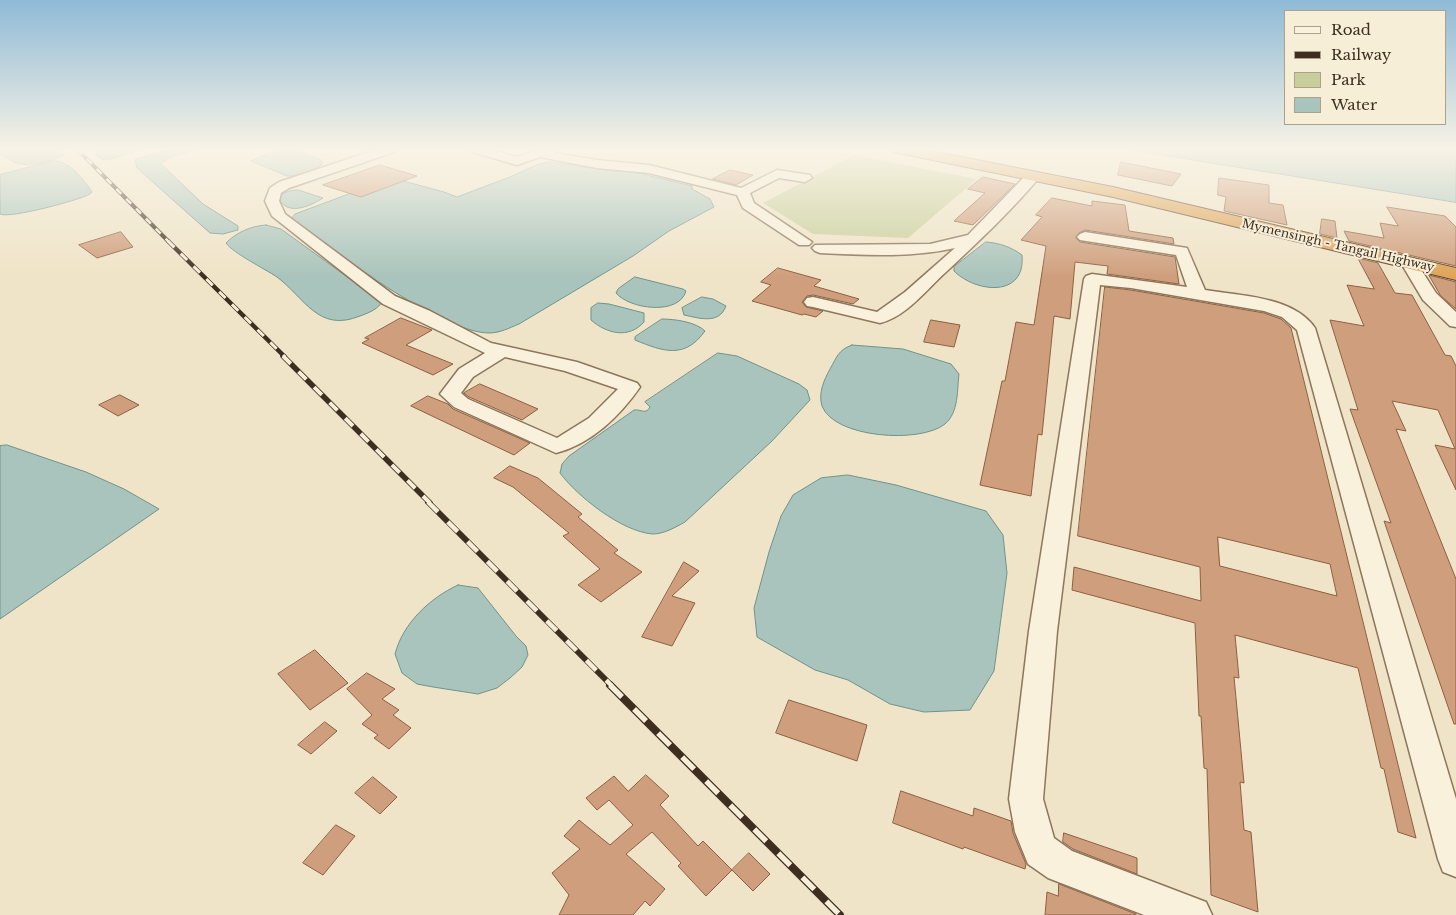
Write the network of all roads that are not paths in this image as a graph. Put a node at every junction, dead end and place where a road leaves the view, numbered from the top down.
1 (275, 192) edge
2 (743, 192) edge
3 (1021, 192) edge
4 (1112, 192) edge
5 (1085, 237) dead end
6 (973, 238) junction
7 (804, 242) dead end
8 (820, 248) dead end
9 (1409, 263) junction
10 (1456, 274) edge
11 (1198, 295) junction
12 (813, 302) dead end
13 (1456, 322) edge
14 (503, 351) junction
15 (1456, 859) edge
16 (1193, 915) edge

1 - 14 street
2 - 7 street
3 - 6 street
4 - 9 highway, Mymensingh - Tangail Highway
5 - 11 street
6 - 8 street
6 - 12 street
9 - 10 highway, Mymensingh - Tangail Highway
9 - 13 street
11 - 15 street
11 - 16 street
14 - 14 street

